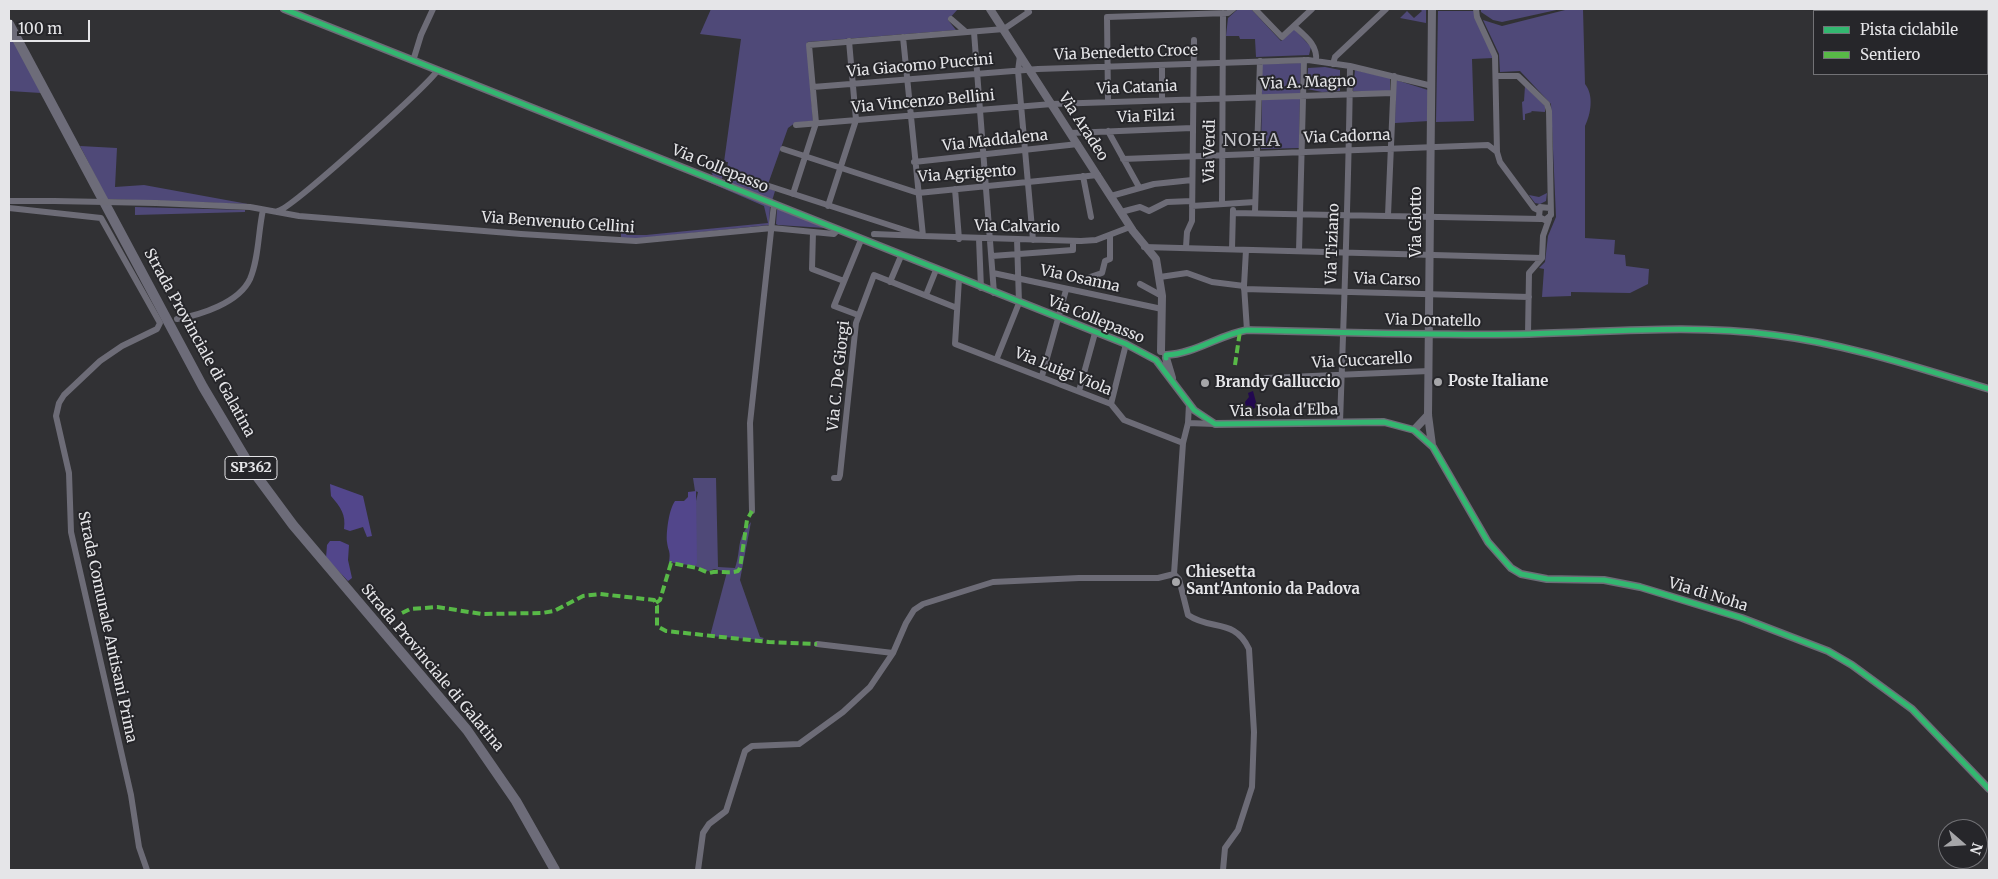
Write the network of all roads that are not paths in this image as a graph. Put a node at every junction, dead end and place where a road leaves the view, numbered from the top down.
1 (284, 9) edge
2 (434, 9) edge
3 (990, 9) edge
4 (1027, 9) edge
5 (1233, 9) edge
6 (1255, 9) edge
7 (1312, 9) edge
8 (1386, 9) edge
9 (1432, 9) edge
10 (1476, 9) edge
11 (1224, 13) junction
12 (950, 18) dead end
13 (9, 24) edge
14 (1294, 26) junction
15 (1004, 29) junction
16 (966, 32) junction
17 (974, 32) junction
18 (903, 37) junction
19 (1194, 40) dead end
20 (849, 41) junction
21 (1020, 56) junction
22 (1304, 60) junction
23 (413, 61) junction
24 (1260, 61) junction
25 (1316, 61) junction
26 (1223, 62) junction
27 (1194, 63) junction
28 (1333, 64) junction
29 (1162, 65) junction
30 (1108, 66) junction
31 (1350, 66) junction
32 (438, 70) junction
33 (1018, 71) junction
34 (1030, 71) junction
35 (976, 74) junction
36 (1394, 76) junction
37 (1497, 76) junction
38 (907, 79) junction
39 (852, 84) junction
40 (1432, 86) junction
41 (813, 87) junction
42 (1393, 93) junction
43 (1350, 95) junction
44 (1303, 96) junction
45 (1259, 97) junction
46 (1193, 99) junction
47 (1223, 99) junction
48 (1162, 100) junction
49 (1108, 102) junction
50 (1052, 104) junction
51 (1021, 106) junction
52 (978, 110) junction
53 (910, 115) junction
54 (856, 120) junction
55 (816, 123) junction
56 (796, 125) dead end
57 (1192, 128) junction
58 (1108, 131) junction
59 (1071, 133) junction
60 (1078, 144) junction
61 (1431, 146) junction
62 (1392, 148) junction
63 (783, 149) dead end
64 (1350, 149) junction
65 (1025, 151) junction
66 (1302, 151) junction
67 (1497, 152) junction
68 (1258, 153) junction
69 (983, 155) junction
70 (1222, 155) junction
71 (805, 156) junction
72 (1192, 157) junction
73 (1123, 159) junction
74 (914, 162) junction
75 (840, 168) junction
76 (1098, 175) junction
77 (1083, 176) junction
78 (1192, 180) junction
79 (1028, 182) junction
80 (769, 186) dead end
81 (985, 186) junction
82 (1140, 187) junction
83 (955, 189) junction
84 (918, 192) junction
85 (793, 194) junction
86 (1111, 196) junction
87 (9, 201) edge
88 (1234, 202) junction
89 (1255, 202) junction
90 (1222, 203) junction
91 (774, 204) junction
92 (1192, 204) junction
93 (828, 206) junction
94 (9, 208) edge
95 (1550, 208) junction
96 (263, 210) junction
97 (1538, 210) junction
98 (275, 212) junction
99 (1121, 212) junction
100 (1233, 212) junction
101 (1255, 212) junction
102 (1300, 213) junction
103 (1345, 214) junction
104 (1388, 216) junction
105 (1091, 217) dead end
106 (1431, 217) junction
107 (1549, 218) junction
108 (1541, 219) junction
109 (878, 223) junction
110 (1130, 227) junction
111 (772, 228) junction
112 (838, 230) junction
113 (813, 232) junction
114 (874, 234) junction
115 (1110, 235) junction
116 (923, 236) junction
117 (991, 238) junction
118 (959, 239) junction
119 (979, 239) junction
120 (1017, 239) junction
121 (860, 240) junction
122 (1033, 240) junction
123 (1073, 241) junction
124 (870, 244) junction
125 (1144, 247) junction
126 (1186, 247) junction
127 (1232, 248) junction
128 (1246, 250) junction
129 (1299, 251) junction
130 (1346, 252) junction
131 (1018, 254) junction
132 (1431, 254) junction
133 (901, 256) junction
134 (992, 256) junction
135 (1542, 258) junction
136 (936, 270) junction
137 (993, 274) junction
138 (1090, 277) dead end
139 (1160, 277) junction
140 (959, 279) junction
141 (1018, 279) junction
142 (844, 281) junction
143 (890, 282) junction
144 (1140, 284) dead end
145 (981, 288) junction
146 (1244, 288) junction
147 (1066, 290) junction
148 (1344, 292) junction
149 (994, 293) junction
150 (1430, 294) junction
151 (926, 295) junction
152 (1162, 296) junction
153 (1529, 297) junction
154 (1019, 302) junction
155 (957, 308) junction
156 (1162, 309) junction
157 (858, 315) junction
158 (177, 319) dead end
159 (1059, 319) junction
160 (1247, 330) junction
161 (1343, 332) junction
162 (1095, 333) junction
163 (1528, 334) junction
164 (1430, 335) junction
165 (1126, 344) junction
166 (1161, 356) junction
167 (997, 358) junction
168 (1429, 371) junction
169 (1341, 375) junction
170 (1042, 376) junction
171 (1266, 378) dead end
172 (1989, 389) edge
173 (1079, 391) junction
174 (1111, 404) junction
175 (1189, 404) junction
176 (1428, 415) junction
177 (1188, 423) junction
178 (1340, 423) junction
179 (1215, 424) junction
180 (1414, 430) junction
181 (1182, 443) junction
182 (1433, 447) junction
183 (834, 478) dead end
184 (752, 511) dead end
185 (1174, 574) junction
186 (817, 644) dead end
187 (893, 653) junction
188 (1989, 788) edge
189 (147, 870) edge
190 (556, 870) edge
191 (698, 870) edge
192 (1223, 870) edge

1 - 23 street, Via Collepasso
2 - 23 street
3 - 15 street, Via Aradeo
4 - 15 street
5 - 11 street
6 - 14 street
7 - 14 street
8 - 28 street
9 - 40 street, Via Giotto
10 - 37 street
11 - 26 street, Via Verdi
11 - 30 street
12 - 16 street
13 - 190 main road, Strada Provinciale di Galatina / SP362
14 - 25 street
15 - 17 street
15 - 21 street, Via Aradeo
16 - 17 street
16 - 18 street
17 - 35 street
18 - 20 street
18 - 38 street
19 - 27 street
20 - 39 street
20 - 41 street
21 - 33 street
21 - 34 street, Via Aradeo
22 - 24 street, Via Benedetto Croce
22 - 25 street, Via Benedetto Croce
22 - 44 street
23 - 32 street, Via Collepasso
24 - 26 street, Via Benedetto Croce
24 - 45 street
25 - 28 street, Via Benedetto Croce
26 - 27 street, Via Benedetto Croce
26 - 47 street, Via Verdi
27 - 29 street, Via Benedetto Croce
27 - 46 street
28 - 31 street, Via Benedetto Croce
29 - 30 street, Via Benedetto Croce
29 - 48 street
30 - 34 street, Via Benedetto Croce
30 - 49 street
31 - 36 street, Via Benedetto Croce
31 - 43 street, Via Tiziano
32 - 91 street, Via Collepasso
32 - 98 street
33 - 34 street, Via Giacomo Puccini
33 - 35 street, Via Giacomo Puccini
33 - 51 street
34 - 50 street, Via Aradeo
35 - 38 street, Via Giacomo Puccini
35 - 52 street
36 - 40 street, Via Benedetto Croce
36 - 42 street
37 - 67 street
37 - 95 street
38 - 39 street, Via Giacomo Puccini
38 - 53 street
39 - 41 street, Via Giacomo Puccini
39 - 54 street
40 - 61 street, Via Giotto
41 - 55 street
42 - 43 street, Via A. Magno
42 - 62 street
43 - 44 street, Via A. Magno
43 - 64 street, Via Tiziano
44 - 45 street, Via A. Magno
44 - 66 street
45 - 47 street, Via A. Magno
45 - 68 street
46 - 47 street, Via Catania
46 - 48 street, Via Catania
46 - 57 street
47 - 70 street, Via Verdi
48 - 49 street, Via Catania
49 - 50 street, Via Catania
50 - 51 street, Via Vincenzo Bellini
50 - 59 street, Via Aradeo
51 - 52 street, Via Vincenzo Bellini
51 - 65 street
52 - 53 street, Via Vincenzo Bellini
52 - 69 street
53 - 54 street, Via Vincenzo Bellini
53 - 74 street
54 - 55 street, Via Vincenzo Bellini
54 - 75 street
55 - 56 street, Via Vincenzo Bellini
55 - 71 street
57 - 58 street, Via Filzi
57 - 72 street
58 - 59 street, Via Filzi
58 - 73 street
59 - 60 street, Via Aradeo
60 - 65 street, Via Maddalena
60 - 76 street, Via Aradeo
61 - 62 street, Via Cadorna
61 - 67 street, Via Cadorna
61 - 106 street, Via Giotto
62 - 64 street, Via Cadorna
62 - 104 street
63 - 71 street, Via Agrigento
64 - 66 street, Via Cadorna
64 - 103 street, Via Tiziano
65 - 69 street, Via Maddalena
65 - 79 street
66 - 68 street, Via Cadorna
66 - 102 street
67 - 97 street
68 - 70 street, Via Cadorna
68 - 89 street
69 - 74 street, Via Maddalena
69 - 81 street
70 - 72 street, Via Cadorna
70 - 90 street, Via Verdi
71 - 75 street, Via Agrigento
71 - 85 street
72 - 73 street, Via Cadorna
72 - 78 street
73 - 82 street
74 - 84 street
75 - 84 street, Via Agrigento
75 - 93 street
76 - 77 street, Via Agrigento
76 - 86 street, Via Aradeo
77 - 79 street, Via Agrigento
77 - 105 street
78 - 82 street
78 - 92 street
79 - 81 street, Via Agrigento
79 - 122 street
80 - 85 street, Via Calvario
81 - 83 street, Via Agrigento
81 - 117 street
82 - 86 street
83 - 84 street, Via Agrigento
83 - 118 street
84 - 116 street
85 - 93 street, Via Calvario
86 - 99 street, Via Aradeo
87 - 96 street, Via Benvenuto Cellini, bridge
88 - 89 street
88 - 90 street
88 - 100 street
89 - 101 street
90 - 92 street
91 - 111 street
91 - 112 street, Via Collepasso
92 - 99 street
92 - 126 street
93 - 109 street, Via Calvario
94 - 189 street, Strada Comunale Antisani Prima
95 - 97 street
95 - 107 street
96 - 98 street, Via Benvenuto Cellini
96 - 158 street
97 - 108 street
98 - 111 street, Via Benvenuto Cellini
99 - 110 street, Via Aradeo
100 - 101 street
100 - 127 street
101 - 102 street
102 - 103 street
102 - 129 street
103 - 104 street
103 - 130 street, Via Tiziano
104 - 106 street
106 - 108 street
106 - 132 street, Via Giotto
107 - 108 street
107 - 135 street
109 - 114 street
109 - 116 street, Via Calvario
110 - 115 street, Via Calvario
110 - 125 street, Via Aradeo
111 - 113 street, Via Benvenuto Cellini
111 - 184 street
112 - 113 street, Via Benvenuto Cellini
112 - 121 street, Via Collepasso
113 - 142 street
114 - 116 street, Via Calvario
114 - 124 street
115 - 123 street, Via Calvario
115 - 138 street
116 - 118 street, Via Calvario
117 - 119 street, Via Calvario
117 - 120 street, Via Calvario
117 - 134 street
118 - 119 street, Via Calvario
119 - 145 street
120 - 122 street, Via Calvario
120 - 131 street
121 - 124 street, Via Collepasso
121 - 142 street
122 - 123 street, Via Calvario
123 - 131 street
124 - 133 street, Via Collepasso
125 - 126 street
125 - 139 street, Via Aradeo
126 - 127 street
127 - 128 street
128 - 129 street
128 - 146 street
129 - 130 street
130 - 132 street
130 - 148 street, Via Tiziano
131 - 134 street
131 - 141 street
132 - 135 street
132 - 150 street, Via Giotto
133 - 136 street, Via Collepasso
133 - 143 street
134 - 137 street
135 - 153 street
136 - 140 street, Via Collepasso
136 - 151 street
137 - 141 street, Via Osanna
137 - 149 street
139 - 146 street, Via Carso
139 - 152 street
140 - 145 street, Via Collepasso
140 - 155 street
141 - 147 street, Via Osanna
141 - 154 street
142 - 157 street
143 - 151 street, Via C. De Giorgi
143 - 157 street, Via C. De Giorgi
144 - 152 street
145 - 149 street, Via Collepasso
146 - 148 street, Via Carso
146 - 160 street
147 - 156 street, Via Osanna
147 - 159 street
148 - 150 street, Via Carso
148 - 161 street, Via Tiziano
149 - 154 street, Via Collepasso
150 - 153 street, Via Carso
150 - 164 street, Via Giotto
151 - 155 street, Via C. De Giorgi
152 - 156 street
153 - 163 street
154 - 159 street, Via Collepasso
154 - 167 street
155 - 167 street, Via Luigi Viola
156 - 166 street
157 - 183 street, Via C. De Giorgi
159 - 162 street, Via Collepasso
159 - 170 street
160 - 161 street, Via Donatello
160 - 166 street, Via Donatello
161 - 164 street, Via Donatello
161 - 169 street, Via Tiziano
162 - 165 street, Via Collepasso
162 - 173 street
163 - 164 street, Via Donatello
163 - 172 street, Via Donatello
164 - 168 street, Via Giotto
165 - 166 street, Via Collepasso
165 - 174 street
166 - 175 street, Via Isola d'Elba
167 - 170 street, Via Luigi Viola
168 - 169 street, Via Cuccarello
168 - 176 street, Via Giotto
169 - 171 street, Via Cuccarello
169 - 178 street, Via Tiziano
170 - 173 street, Via Luigi Viola
173 - 174 street, Via Luigi Viola
174 - 181 street, Via Luigi Viola
175 - 177 street
175 - 179 street, Via Isola d'Elba
176 - 180 street
176 - 182 street, Via Giotto
177 - 179 street
177 - 181 street
178 - 179 street, Via Isola d'Elba
178 - 180 street, Via Isola d'Elba
180 - 182 street, Via Isola d'Elba
181 - 185 street
182 - 188 street, Via di Noha
185 - 187 street
185 - 192 street
186 - 187 street
187 - 191 street

